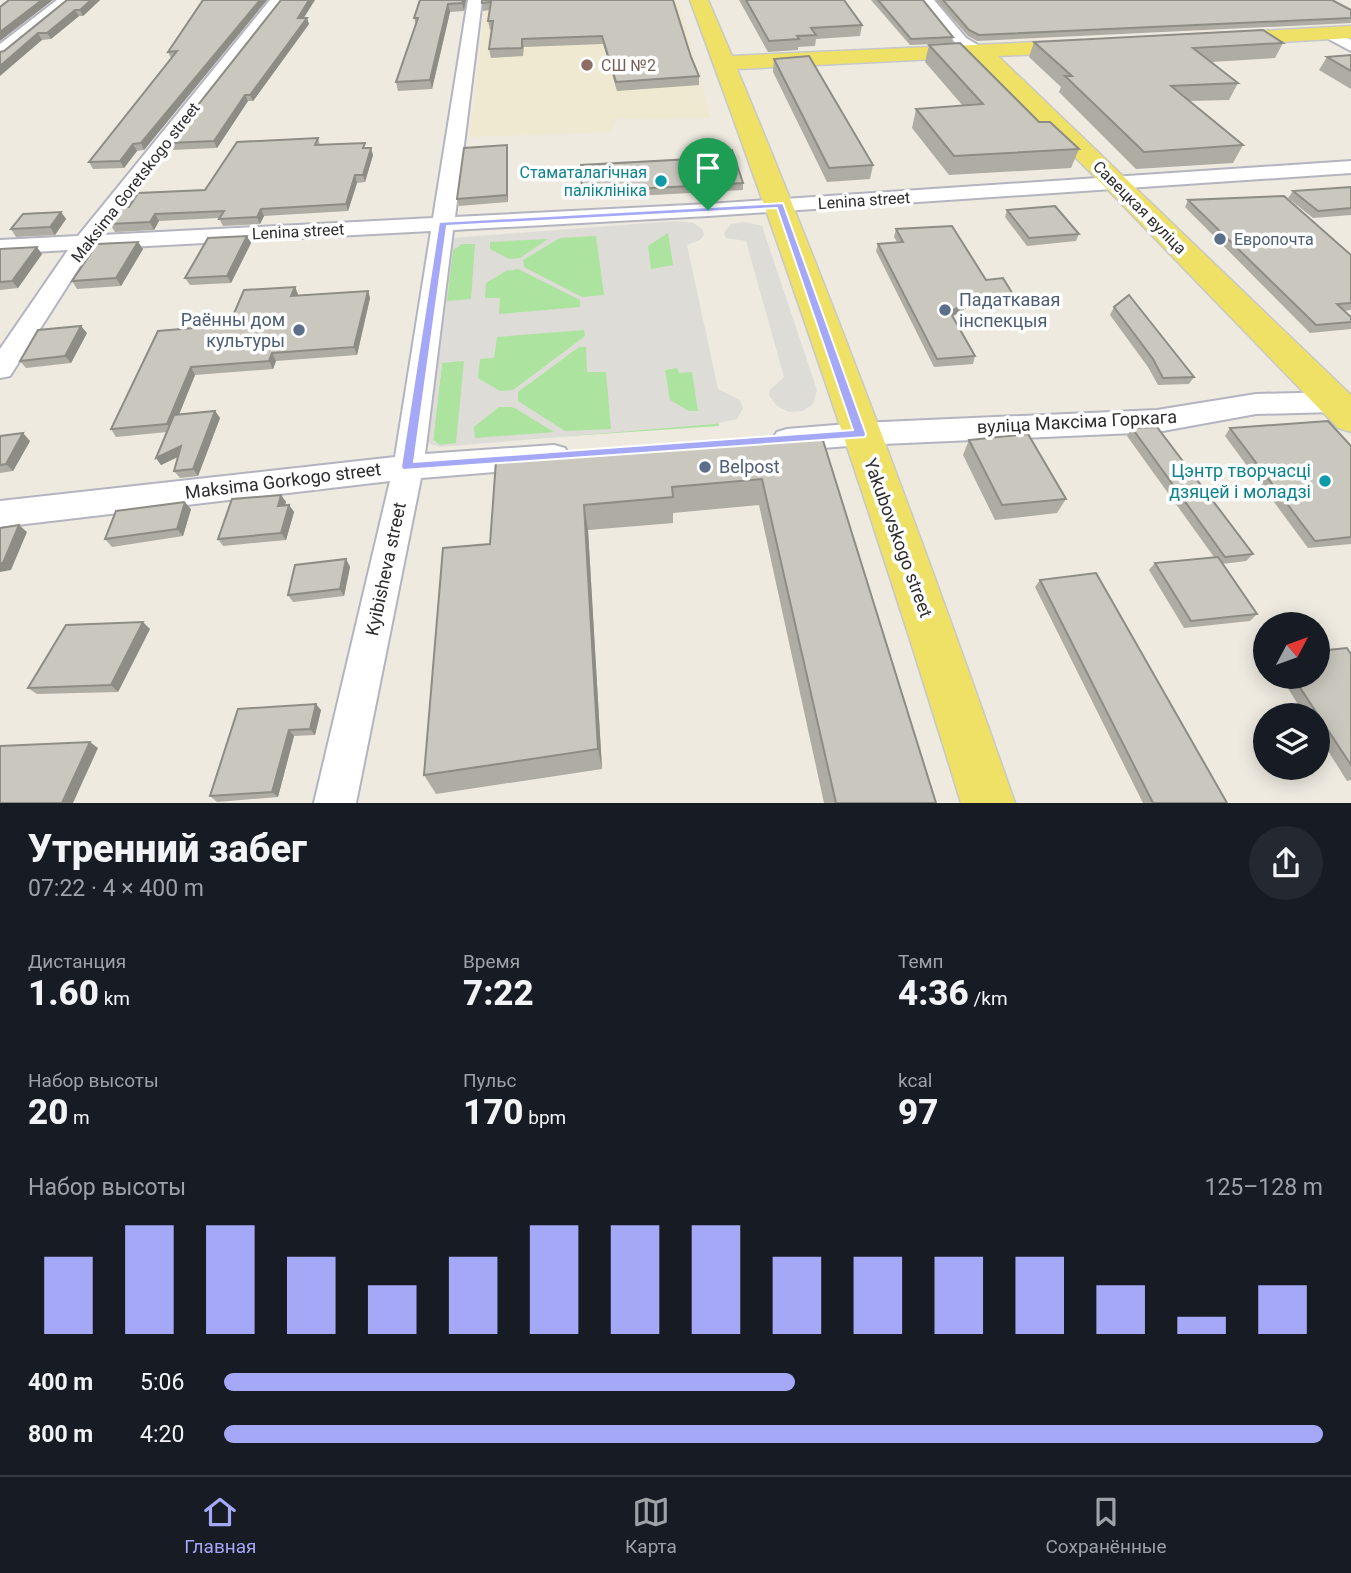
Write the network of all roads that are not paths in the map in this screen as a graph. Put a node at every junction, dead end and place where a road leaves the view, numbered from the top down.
1 (66, 0) edge
2 (277, 0) edge
3 (475, 0) edge
4 (699, 0) edge
5 (926, 0) edge
6 (1351, 32) edge
7 (1328, 33) junction
8 (1203, 40) edge
9 (1106, 45) edge
10 (1351, 46) edge
11 (980, 51) junction
12 (0, 52) edge
13 (726, 63) junction
14 (1351, 167) edge
15 (1118, 184) junction
16 (780, 205) junction
17 (442, 224) junction
18 (84, 243) junction
19 (0, 247) edge
20 (0, 369) edge
21 (1343, 410) edge
22 (860, 434) junction
23 (766, 441) edge
24 (587, 454) edge
25 (408, 467) junction
26 (0, 514) edge
27 (335, 803) edge
28 (988, 803) edge

1 - 12 street
2 - 18 street, Maksima Goretskogo street
3 - 17 street, Kyibisheva street
4 - 13 main road, Yakubovskogo street
5 - 11 street, Савецкая вуліца
6 - 7 main road
7 - 8 main road
7 - 10 street
9 - 11 main road
11 - 13 main road
11 - 15 main road, Савецкая вуліца
13 - 16 main road, Yakubovskogo street
14 - 15 street, Lenina street
15 - 16 street, Lenina street
15 - 21 main road, Савецкая вуліца
16 - 17 street, Lenina street
16 - 22 main road, Yakubovskogo street
17 - 18 street, Lenina street
17 - 25 street, Kyibisheva street
18 - 19 street, Lenina street
18 - 20 street, Maksima Goretskogo street
21 - 22 street, вуліца Максіма Горкага
22 - 23 street
22 - 28 main road, Yakubovskogo street
24 - 25 street, Maksima Gorkogo street
25 - 26 street, Maksima Gorkogo street
25 - 27 street, Kyibisheva street

